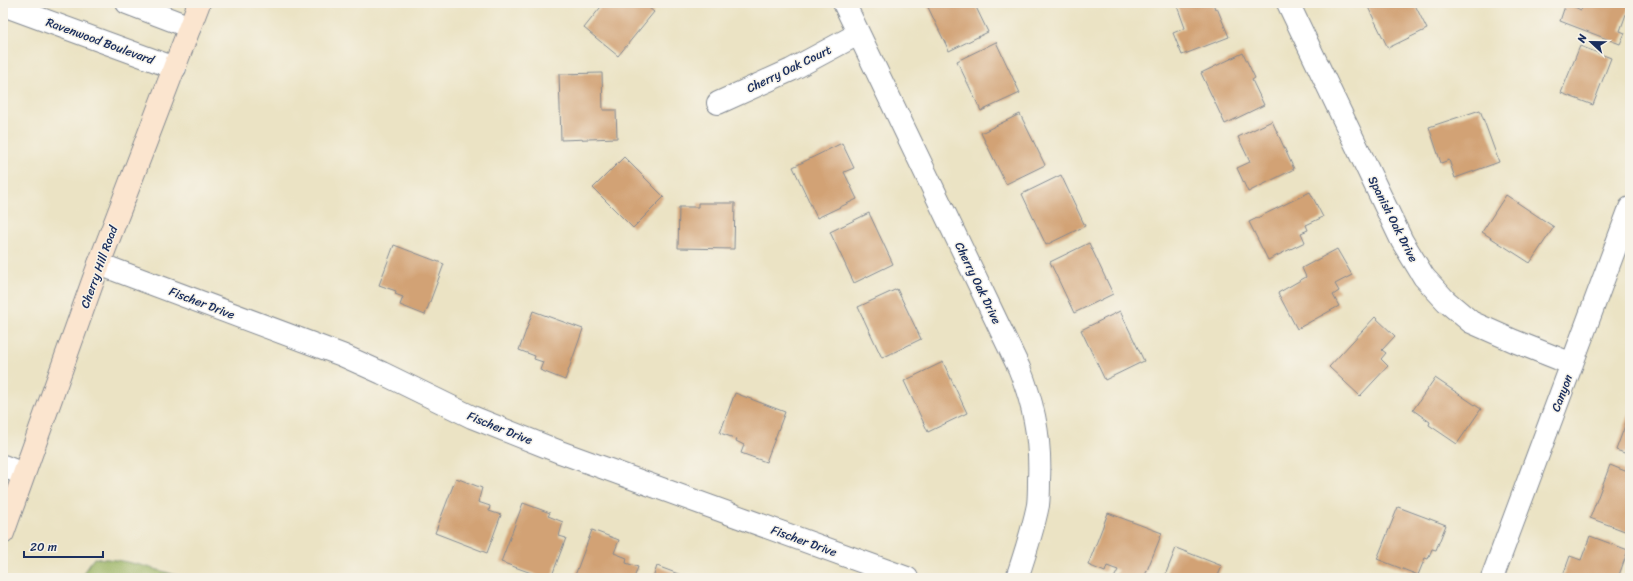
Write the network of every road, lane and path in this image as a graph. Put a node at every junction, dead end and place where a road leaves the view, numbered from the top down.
1 (127, 3) edge
2 (199, 3) edge
3 (844, 3) edge
4 (1288, 3) edge
5 (3, 5) edge
6 (190, 27) junction
7 (858, 34) junction
8 (175, 68) junction
9 (718, 103) dead end
10 (1630, 208) edge
11 (100, 264) junction
12 (1572, 364) junction
13 (3, 466) edge
14 (23, 474) junction
15 (3, 533) edge
16 (907, 578) edge
17 (1016, 578) edge
18 (1492, 578) edge

1 - 6 street
2 - 6 main road, Cherry Hill Road
3 - 7 street, Cherry Oak Drive
4 - 12 street, Spanish Oak Drive
5 - 8 street, Ravenwood Boulevard
6 - 8 main road, Cherry Hill Road
7 - 9 street, Cherry Oak Court
7 - 17 street, Cherry Oak Drive
8 - 11 main road, Cherry Hill Road
10 - 12 street, Canyon
11 - 14 main road, Cherry Hill Road
11 - 16 street, Fischer Drive
12 - 18 street, Canyon
13 - 14 street
14 - 15 main road, Cherry Hill Road

